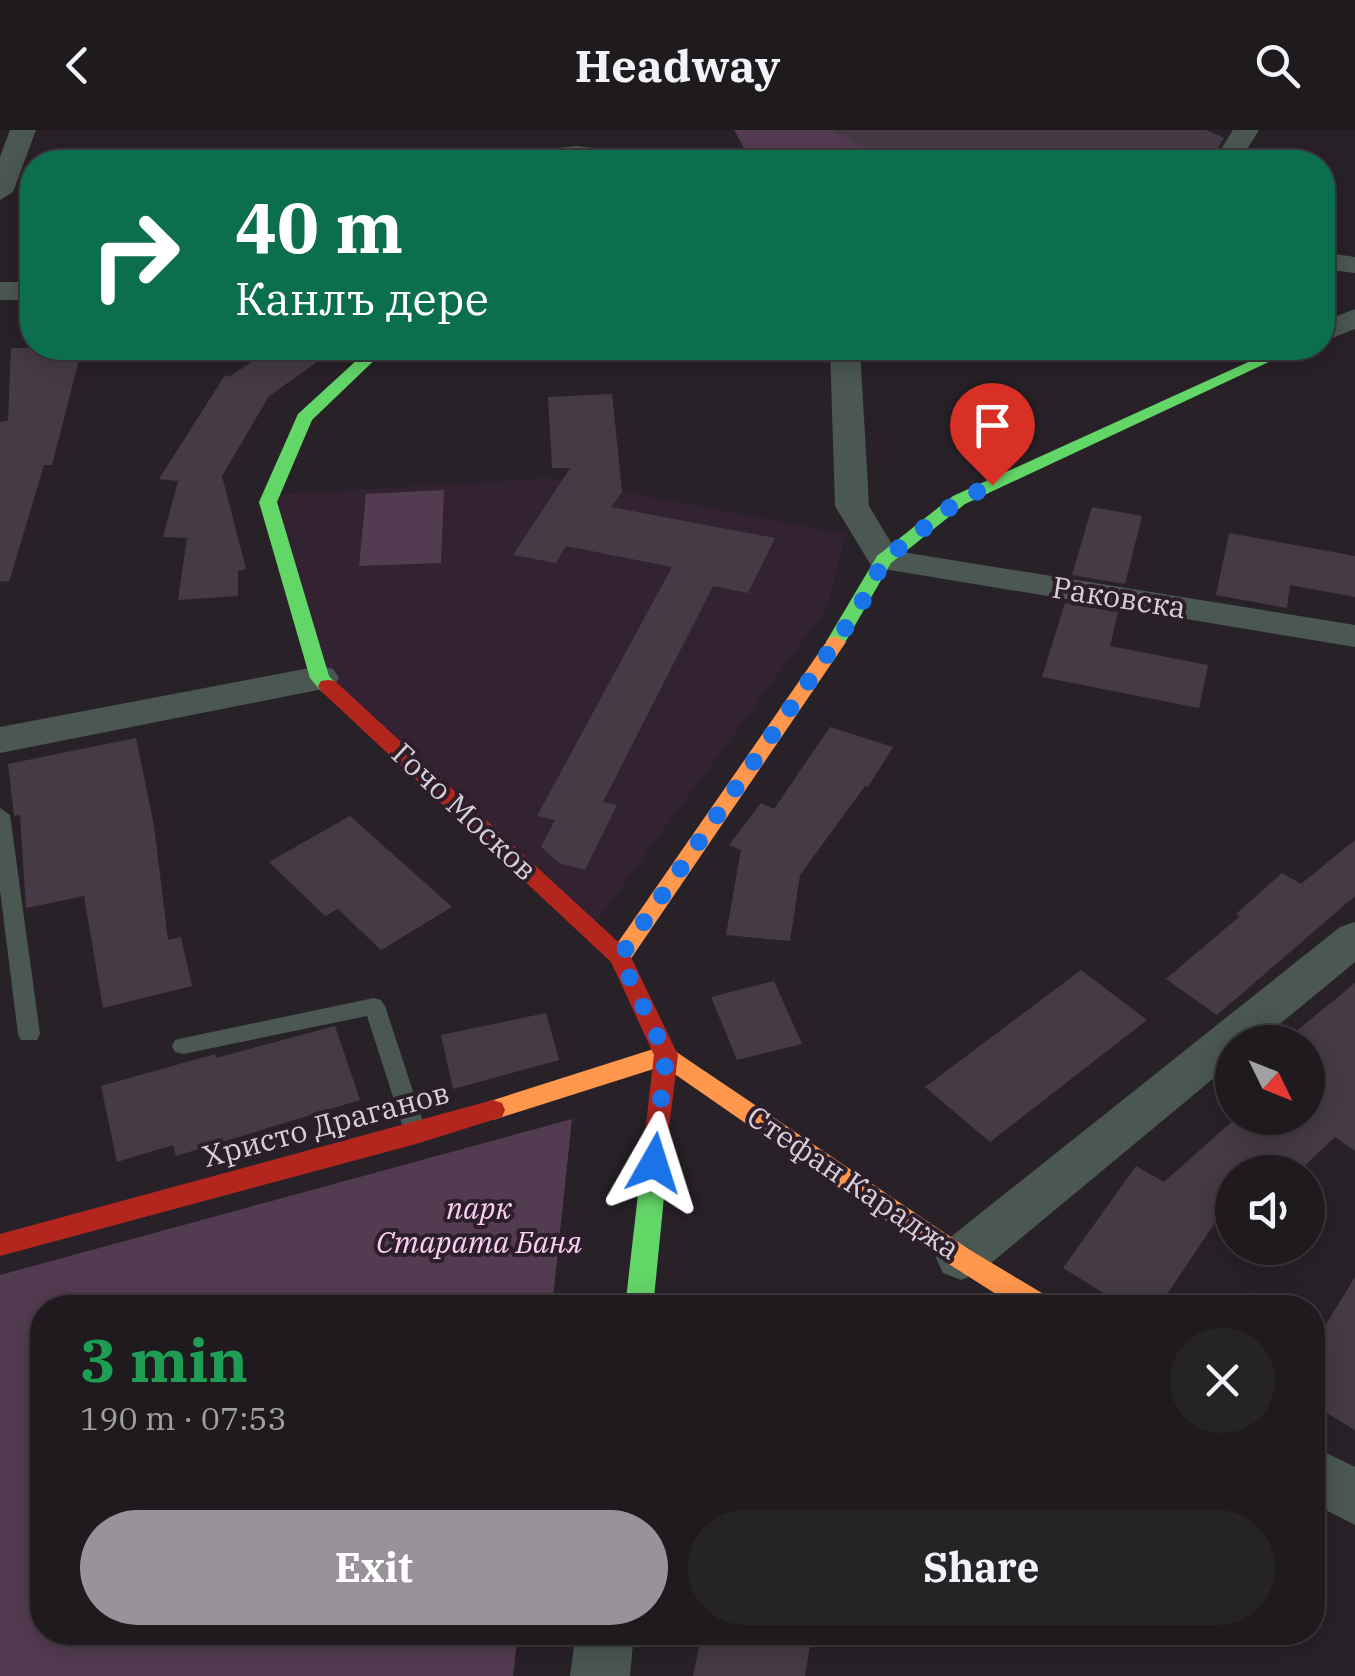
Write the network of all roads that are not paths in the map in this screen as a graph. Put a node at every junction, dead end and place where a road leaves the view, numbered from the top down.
1 (23, 130) edge
2 (5, 205) edge
3 (366, 360) edge
4 (846, 360) edge
5 (1265, 360) edge
6 (884, 560) junction
7 (1355, 636) edge
8 (320, 678) junction
9 (0, 740) edge
10 (0, 815) edge
11 (1355, 938) edge
12 (620, 957) junction
13 (30, 1034) dead end
14 (183, 1046) dead end
15 (666, 1055) junction
16 (416, 1134) junction
17 (0, 1245) edge
18 (961, 1258) junction
19 (640, 1295) edge
20 (1021, 1295) edge
21 (1325, 1480) edge
22 (1355, 1498) edge
23 (604, 1645) edge
24 (600, 1676) edge

1 - 2 street
3 - 8 street
4 - 6 street
5 - 6 street
6 - 7 street, Раковска
6 - 12 street
8 - 9 street
8 - 12 street, Гочо Москов
10 - 13 lane
11 - 18 street
12 - 15 street, Гочо Москов
14 - 16 lane
15 - 16 street, Христо Драганов
15 - 18 street, Стефан Караджа
15 - 19 street
16 - 17 street, Христо Драганов
18 - 20 street, Стефан Караджа
21 - 22 street
23 - 24 street

